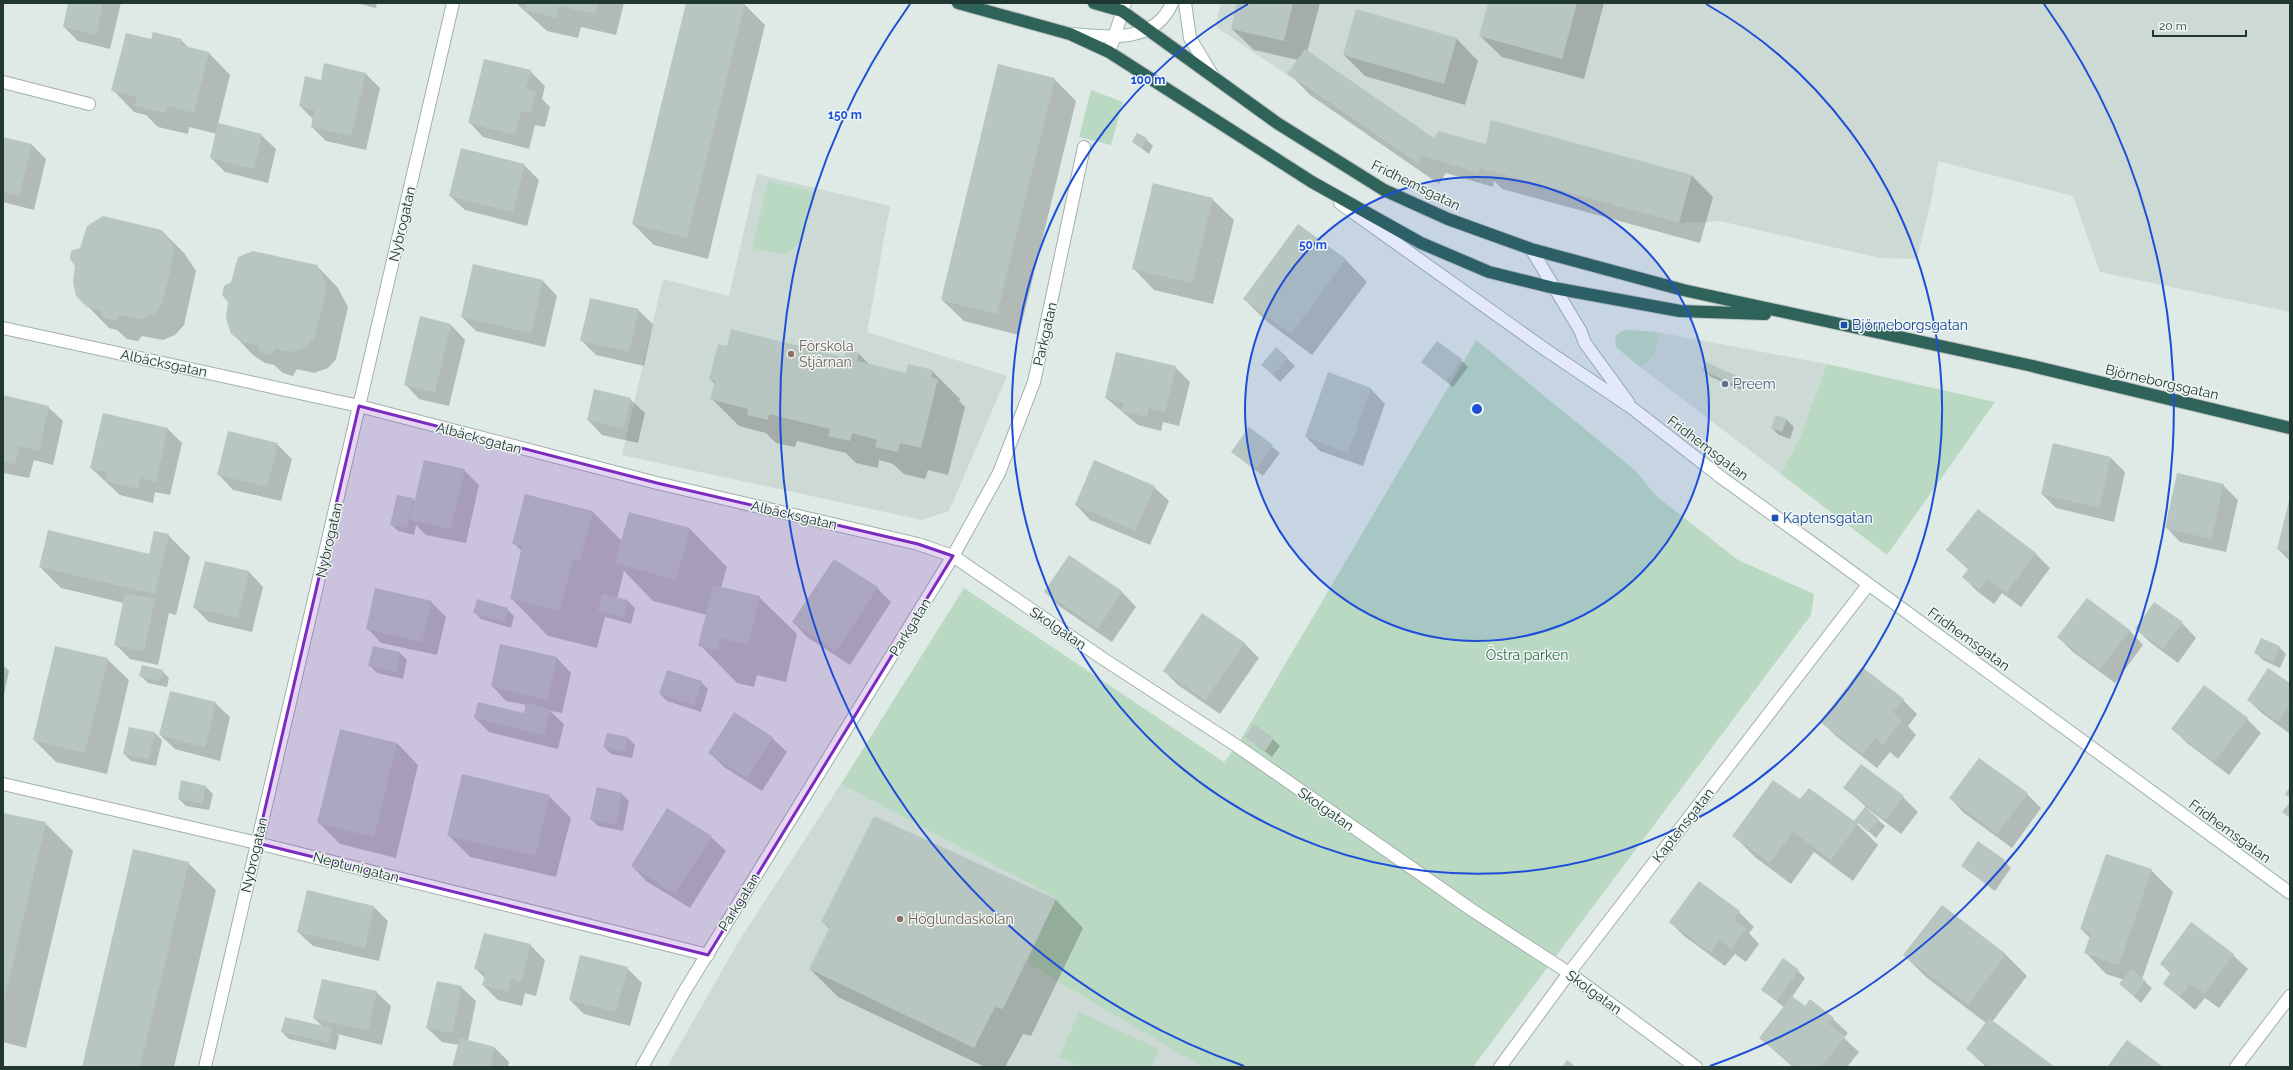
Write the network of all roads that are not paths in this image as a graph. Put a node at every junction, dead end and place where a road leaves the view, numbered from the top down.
1 (958, 3) edge
2 (1094, 3) edge
3 (1172, 3) edge
4 (1185, 3) edge
5 (454, 6) edge
6 (1124, 7) edge
7 (1147, 29) junction
8 (1070, 34) junction
9 (1114, 37) junction
10 (1109, 52) junction
11 (1213, 76) junction
12 (3, 82) edge
13 (89, 104) dead end
14 (1084, 147) dead end
15 (1312, 182) junction
16 (1530, 249) junction
17 (1489, 272) joint
18 (1554, 288) junction
19 (1792, 314) junction
20 (3, 328) edge
21 (359, 406) junction
22 (1632, 408) junction
23 (2290, 428) edge
24 (953, 556) junction
25 (1868, 585) junction
26 (3, 784) edge
27 (257, 843) junction
28 (2290, 893) edge
29 (708, 955) junction
30 (1570, 974) junction
31 (2290, 996) edge
32 (206, 1067) edge
33 (642, 1067) edge
34 (1500, 1067) edge
35 (1696, 1067) edge
36 (2236, 1067) edge

1 - 8 highway, Fridhemsgatan
2 - 6 highway, Fridhemsgatan
3 - 7 street
4 - 11 street
5 - 21 street, Nybrogatan
6 - 7 highway, Fridhemsgatan
6 - 9 street
7 - 9 street
7 - 11 highway, Fridhemsgatan
8 - 9 street
8 - 10 highway, Fridhemsgatan
9 - 10 street
10 - 15 highway, Fridhemsgatan
11 - 16 highway, Fridhemsgatan
12 - 13 street
14 - 24 street, Parkgatan
15 - 17 highway, Fridhemsgatan
15 - 22 street, Fridhemsgatan
16 - 18 street, Fridhemsgatan
16 - 19 highway, Björneborgsgatan
17 - 18 highway, Björneborgsgatan
18 - 19 highway, Björneborgsgatan
18 - 22 street, Fridhemsgatan
19 - 23 highway, Björneborgsgatan
20 - 21 street, Albäcksgatan
21 - 24 street, Albäcksgatan
21 - 27 street, Nybrogatan
22 - 25 street, Fridhemsgatan
24 - 29 street, Parkgatan
24 - 30 street, Skolgatan
25 - 28 street, Fridhemsgatan
25 - 30 street, Kaptensgatan
26 - 27 street, Neptunigatan
27 - 29 street, Neptunigatan
27 - 32 street, Nybrogatan
29 - 33 street, Parkgatan
30 - 34 street, Kaptensgatan
30 - 35 street, Skolgatan
31 - 36 street

